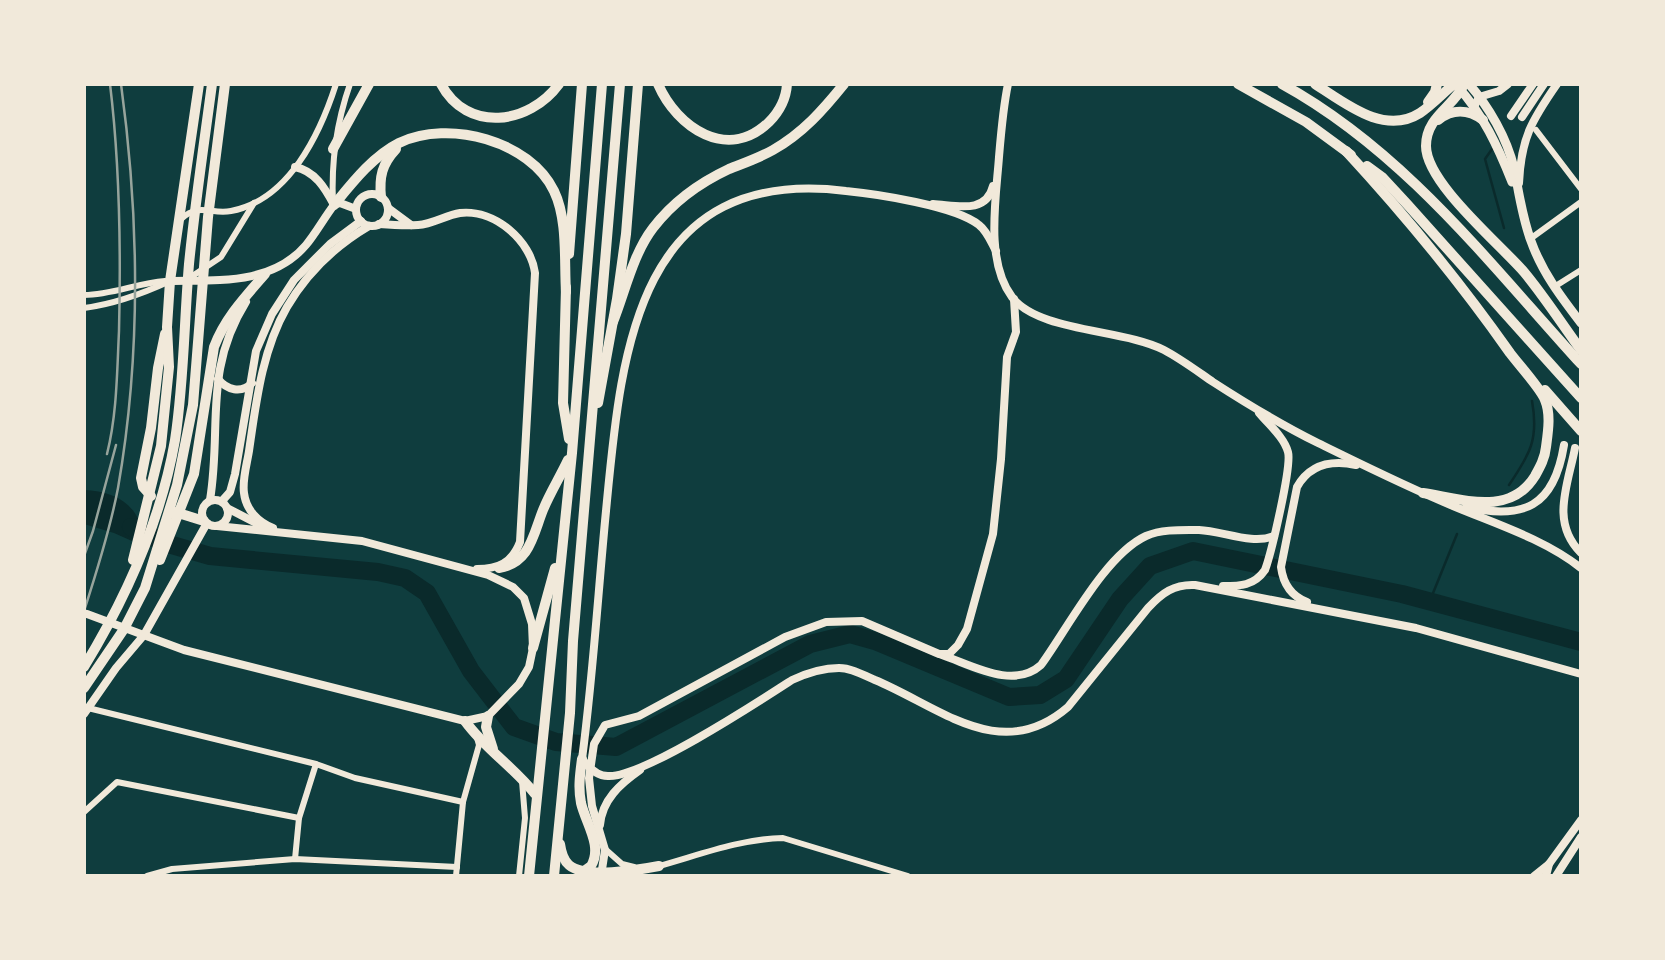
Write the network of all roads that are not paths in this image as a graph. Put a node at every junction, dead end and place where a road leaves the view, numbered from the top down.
1 (199, 84) edge
2 (212, 84) edge
3 (225, 84) edge
4 (336, 84) edge
5 (349, 84) edge
6 (369, 84) edge
7 (441, 84) edge
8 (559, 84) edge
9 (582, 84) edge
10 (602, 84) edge
11 (620, 84) edge
12 (638, 84) edge
13 (658, 84) edge
14 (787, 84) edge
15 (844, 84) edge
16 (1009, 84) edge
17 (1238, 84) edge
18 (1282, 84) edge
19 (1315, 84) edge
20 (1437, 84) edge
21 (1508, 84) edge
22 (1533, 84) edge
23 (1544, 84) edge
24 (1557, 84) edge
25 (1461, 85) edge
26 (1479, 97) junction
27 (1474, 107) junction
28 (1420, 113) junction
29 (1511, 116) dead end
30 (1522, 117) dead end
31 (1483, 120) junction
32 (1431, 128) junction
33 (1536, 130) dead end
34 (402, 142) junction
35 (334, 149) junction
36 (1346, 151) junction
37 (999, 159) junction
38 (295, 167) junction
39 (1581, 189) edge
40 (381, 197) junction
41 (1518, 197) junction
42 (913, 202) junction
43 (1581, 202) edge
44 (254, 203) junction
45 (334, 205) junction
46 (388, 208) junction
47 (356, 209) junction
48 (179, 220) junction
49 (361, 221) junction
50 (379, 224) junction
51 (411, 225) junction
52 (369, 226) junction
53 (1530, 239) junction
54 (996, 251) junction
55 (1581, 270) edge
56 (265, 274) junction
57 (170, 281) junction
58 (183, 281) junction
59 (1554, 287) junction
60 (566, 292) junction
61 (84, 295) edge
62 (1013, 299) junction
63 (84, 308) edge
64 (1486, 317) junction
65 (613, 322) junction
66 (1581, 323) edge
67 (167, 327) junction
68 (1581, 349) edge
69 (1581, 364) edge
70 (218, 379) junction
71 (252, 383) junction
72 (1581, 398) edge
73 (1255, 408) junction
74 (1581, 431) edge
75 (1564, 445) dead end
76 (1575, 448) dead end
77 (572, 453) junction
78 (588, 453) junction
79 (1370, 467) junction
80 (1423, 493) junction
81 (210, 500) junction
82 (1442, 502) junction
83 (225, 505) junction
84 (206, 522) junction
85 (217, 526) junction
86 (289, 533) junction
87 (563, 537) junction
88 (1273, 540) junction
89 (1581, 553) edge
90 (499, 568) junction
91 (1581, 568) edge
92 (467, 569) junction
93 (129, 579) junction
94 (1195, 585) junction
95 (145, 588) junction
96 (87, 614) dead end
97 (1360, 616) junction
98 (144, 635) junction
99 (533, 648) junction
100 (939, 654) junction
101 (84, 667) edge
102 (1581, 674) edge
103 (84, 688) edge
104 (86, 711) edge
105 (488, 716) junction
106 (587, 719) junction
107 (465, 721) junction
108 (602, 727) junction
109 (477, 738) junction
110 (495, 753) junction
111 (582, 759) junction
112 (316, 764) junction
113 (649, 765) junction
114 (590, 768) junction
115 (521, 776) junction
116 (562, 792) junction
117 (536, 794) junction
118 (463, 802) junction
119 (84, 812) edge
120 (299, 818) junction
121 (1581, 820) edge
122 (601, 832) junction
123 (1581, 837) edge
124 (604, 848) junction
125 (295, 859) junction
126 (1549, 864) junction
127 (659, 866) junction
128 (457, 867) junction
129 (583, 871) junction
130 (172, 873) edge
131 (602, 874) edge
132 (147, 876) edge
133 (456, 876) edge
134 (519, 876) edge
135 (528, 876) edge
136 (554, 876) edge
137 (634, 876) edge
138 (908, 876) edge
139 (1534, 876) edge
140 (1546, 876) edge
141 (1556, 876) edge

1 - 48 highway
2 - 93 highway
3 - 95 highway
4 - 38 street
5 - 35 street
6 - 35 highway
7 - 8 highway
9 - 60 highway
10 - 77 highway
11 - 78 highway
12 - 65 highway
13 - 14 highway
15 - 65 highway
16 - 37 street
17 - 36 highway
18 - 69 highway
19 - 28 highway
20 - 28 highway
21 - 26 street
22 - 29 street
23 - 30 street
24 - 41 street
25 - 26 main road
25 - 27 main road
25 - 28 highway
25 - 32 highway
26 - 27 street
26 - 41 main road
27 - 31 main road
31 - 32 highway
31 - 41 main road
32 - 68 highway
33 - 39 street
34 - 40 highway
34 - 45 highway
34 - 60 highway
35 - 45 street
36 - 64 highway
36 - 72 highway
37 - 42 street
37 - 54 street
38 - 44 street
38 - 45 street
40 - 46 street
40 - 47 street
41 - 53 main road
42 - 54 street
42 - 106 street
43 - 53 street
44 - 48 street
44 - 58 street
45 - 47 street
45 - 56 street
46 - 50 street
46 - 51 street
47 - 49 street
48 - 57 highway
49 - 52 street
49 - 71 street
50 - 51 street
50 - 52 street
51 - 90 street
52 - 86 street
53 - 59 main road
54 - 62 street
55 - 59 street
56 - 58 street
56 - 70 street
56 - 95 highway
57 - 58 street
57 - 61 street
57 - 63 street
57 - 67 highway
59 - 66 main road
60 - 77 highway
62 - 73 street
62 - 100 street
64 - 74 highway
64 - 80 highway
65 - 78 highway
67 - 84 highway
67 - 93 highway
70 - 71 street
70 - 81 street
71 - 83 street
73 - 79 street
73 - 88 street
75 - 82 street
76 - 89 street
77 - 87 highway
77 - 90 highway
78 - 116 highway
79 - 80 street
79 - 97 street
80 - 82 street
81 - 83 street
81 - 84 street
82 - 91 street
83 - 85 street
83 - 86 street
84 - 85 street
84 - 98 street
85 - 86 street
86 - 92 street
87 - 99 highway
87 - 117 highway
88 - 94 street
88 - 100 street
90 - 92 street
92 - 99 street
93 - 101 highway
94 - 97 street
94 - 113 street
95 - 103 highway
96 - 98 street
97 - 102 street
98 - 104 street
98 - 107 street
99 - 105 street
100 - 108 street
104 - 112 street
105 - 107 street
105 - 110 highway
106 - 108 street
106 - 111 street
107 - 109 highway
108 - 114 street
109 - 110 highway
109 - 118 street
110 - 115 highway
111 - 114 street
111 - 129 highway
112 - 118 street
112 - 120 street
113 - 114 street
113 - 122 street
114 - 122 street
115 - 117 highway
115 - 134 street
116 - 129 highway
116 - 136 highway
117 - 135 highway
118 - 128 street
119 - 120 street
120 - 125 street
121 - 126 street
122 - 124 street
123 - 141 street
124 - 127 street
124 - 131 street
125 - 128 street
125 - 130 street
126 - 139 street
126 - 140 street
127 - 131 highway
127 - 137 highway
127 - 138 street
128 - 133 street
129 - 131 highway
130 - 132 street

